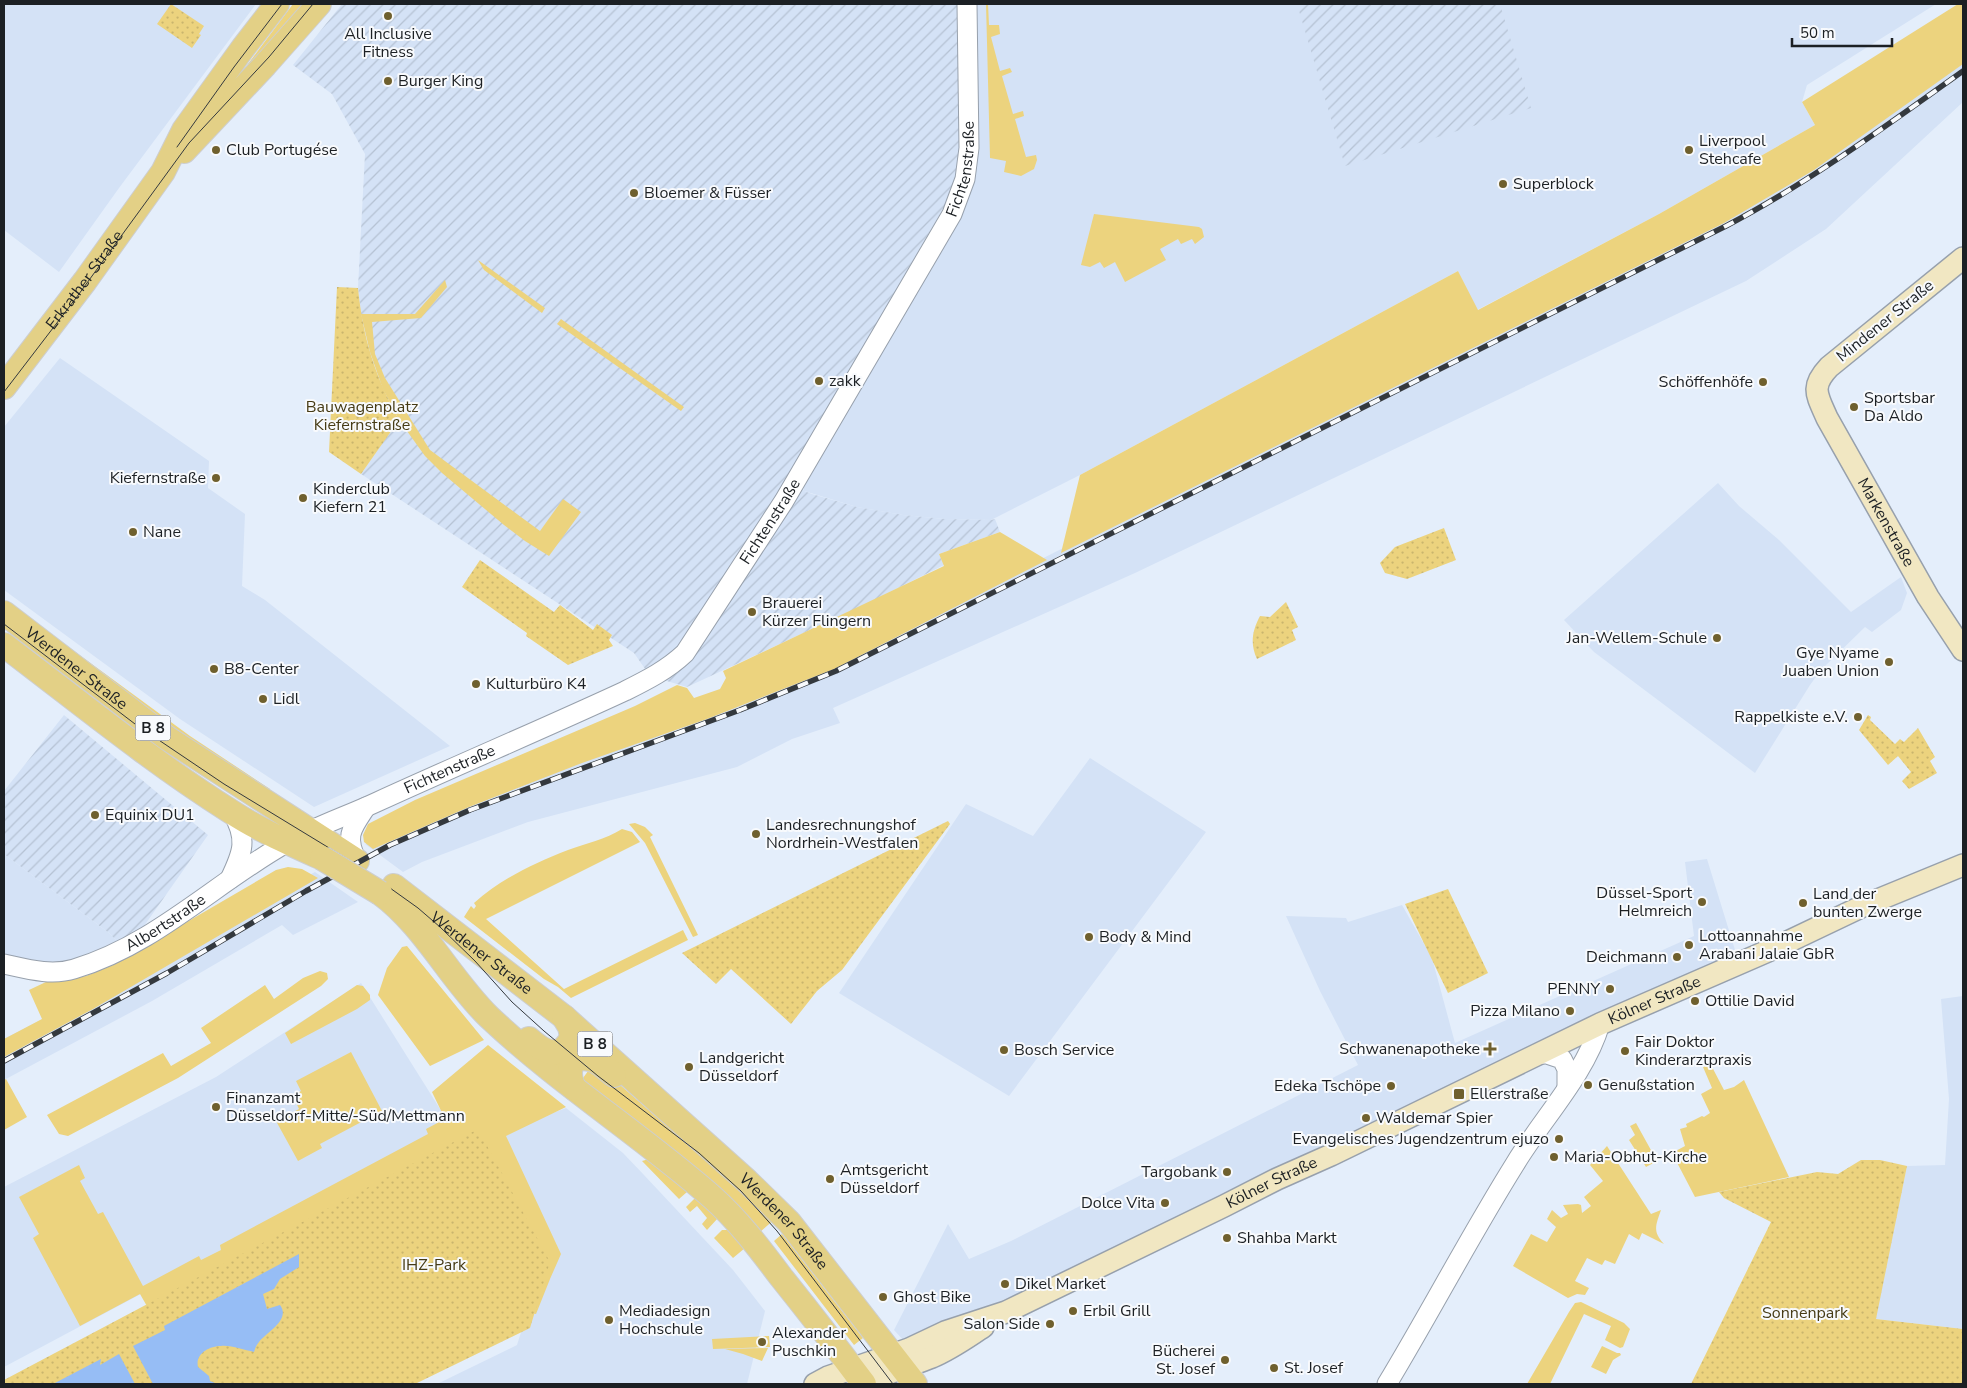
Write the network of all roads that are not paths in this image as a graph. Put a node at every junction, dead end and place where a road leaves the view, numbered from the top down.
1 (277, 4) edge
2 (307, 4) edge
3 (319, 4) edge
4 (967, 4) edge
5 (265, 65) junction
6 (163, 172) junction
7 (1963, 258) edge
8 (4, 387) edge
9 (1816, 391) joint
10 (4, 613) edge
11 (4, 644) edge
12 (1963, 650) edge
13 (366, 807) junction
14 (232, 812) junction
15 (311, 830) junction
16 (287, 842) junction
17 (340, 851) junction
18 (1963, 864) edge
19 (230, 880) junction
20 (387, 889) junction
21 (443, 961) junction
22 (4, 964) edge
23 (564, 1017) junction
24 (1600, 1024) junction
25 (1538, 1054) junction
26 (574, 1088) junction
27 (1567, 1090) junction
28 (681, 1122) junction
29 (903, 1367) edge
30 (860, 1379) edge
31 (816, 1384) edge
32 (1387, 1384) edge

1 - 6 main road, Erkrather Straße
2 - 5 main road
3 - 5 main road, Erkrather Straße
4 - 13 street, Fichtenstraße
5 - 6 main road, Erkrather Straße
6 - 8 main road, Erkrather Straße
7 - 9 main road, Mindener Straße
9 - 12 main road, Markenstraße
10 - 15 main road, Werdener Straße / B 8
11 - 14 main road, Werdener Straße / B 8
13 - 15 street, Fichtenstraße
13 - 17 street
14 - 16 main road, Werdener Straße / B 8
14 - 19 street
15 - 16 street, Albertstraße
15 - 17 main road, Werdener Straße / B 8
16 - 17 main road, Werdener Straße / B 8
16 - 19 street, Albertstraße
17 - 20 main road, Werdener Straße / B 8, bridge
17 - 20 main road, Werdener Straße / B 8
18 - 24 main road, Kölner Straße
19 - 22 street, Albertstraße
20 - 21 main road, Werdener Straße / B 8
20 - 23 main road, Werdener Straße / B 8
21 - 23 main road
21 - 26 main road, Werdener Straße / B 8
23 - 28 main road, Werdener Straße / B 8
24 - 25 main road, Kölner Straße
24 - 27 street
25 - 27 street
25 - 29 main road, Kölner Straße
26 - 28 main road
26 - 30 main road, Werdener Straße / B 8
27 - 32 street
28 - 29 main road, Werdener Straße / B 8
29 - 30 main road, Kölner Straße
30 - 31 main road, Kölner Straße

